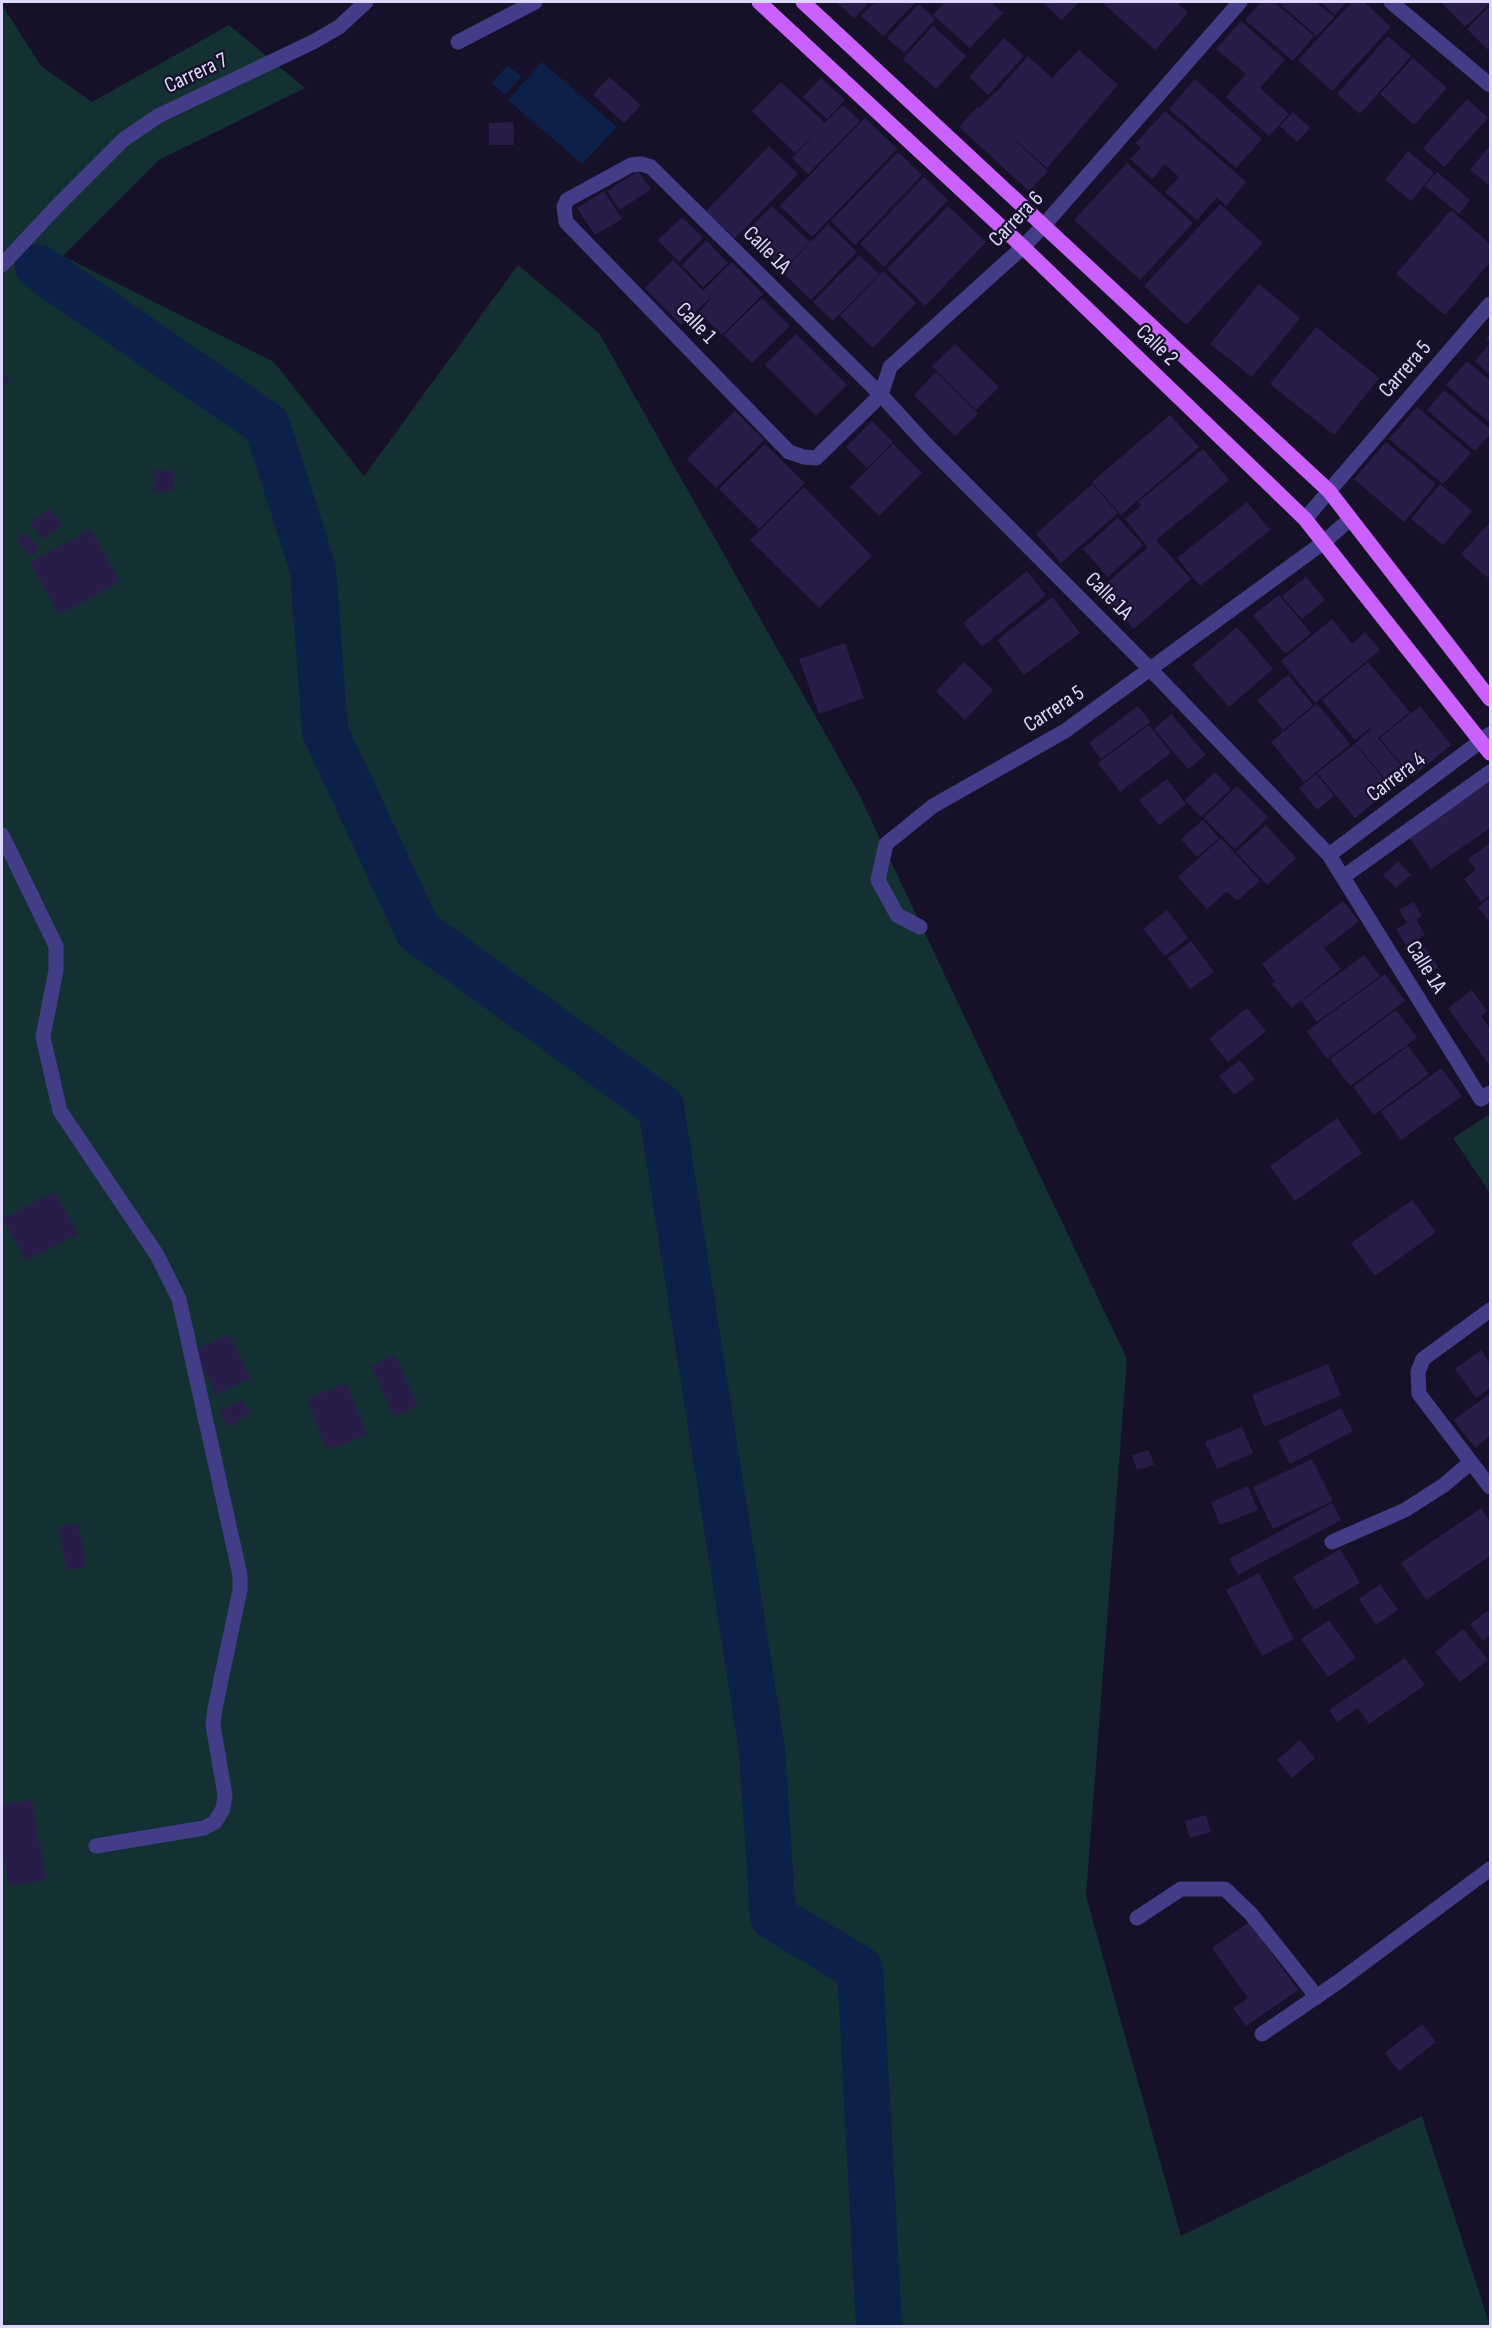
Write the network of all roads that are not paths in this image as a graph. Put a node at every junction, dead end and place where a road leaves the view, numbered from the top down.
1 (366, 2) edge
2 (535, 2) edge
3 (759, 2) edge
4 (803, 2) edge
5 (1240, 2) edge
6 (1391, 2) edge
7 (458, 42) dead end
8 (1491, 85) edge
9 (567, 200) joint
10 (1044, 225) junction
11 (1023, 247) junction
12 (2, 265) edge
13 (1491, 304) edge
14 (880, 395) junction
15 (816, 458) joint
16 (1329, 491) junction
17 (1305, 519) junction
18 (1350, 519) junction
19 (1324, 542) junction
20 (1151, 670) junction
21 (1491, 699) edge
22 (1488, 743) edge
23 (1491, 772) edge
24 (2, 835) edge
25 (1329, 855) junction
26 (1343, 877) junction
27 (920, 927) dead end
28 (1486, 1096) edge
29 (1491, 1310) edge
30 (1471, 1462) junction
31 (1491, 1487) edge
32 (1332, 1542) dead end
33 (96, 1846) dead end
34 (1491, 1869) edge
35 (1137, 1918) dead end
36 (1317, 1997) junction
37 (1262, 2034) dead end

1 - 12 street, Carrera 7
2 - 7 street
3 - 11 main road, Calle 2
4 - 10 main road, Calle 2
5 - 10 street, Carrera 6
6 - 8 street
9 - 14 street, Calle 1A
9 - 15 street, Calle 1
10 - 11 street, Carrera 6
10 - 16 main road, Calle 2
11 - 14 street, Carrera 6
11 - 17 main road, Calle 2
13 - 16 street, Carrera 5
14 - 15 street, Carrera 6
14 - 20 street, Calle 1A
16 - 17 street, Carrera 5
16 - 18 main road, Calle 2
17 - 19 main road, Calle 2
18 - 19 street, Carrera 5
18 - 21 main road, Calle 2
19 - 20 street, Carrera 5
19 - 22 main road, Calle 2
20 - 25 street, Calle 1A
20 - 27 street, Carrera 5
22 - 25 street, Carrera 4
23 - 26 street
24 - 33 street
25 - 26 street, Calle 1A
26 - 28 street, Calle 1A
29 - 30 street
30 - 31 street
30 - 32 street
34 - 36 street
35 - 36 street
36 - 37 street

